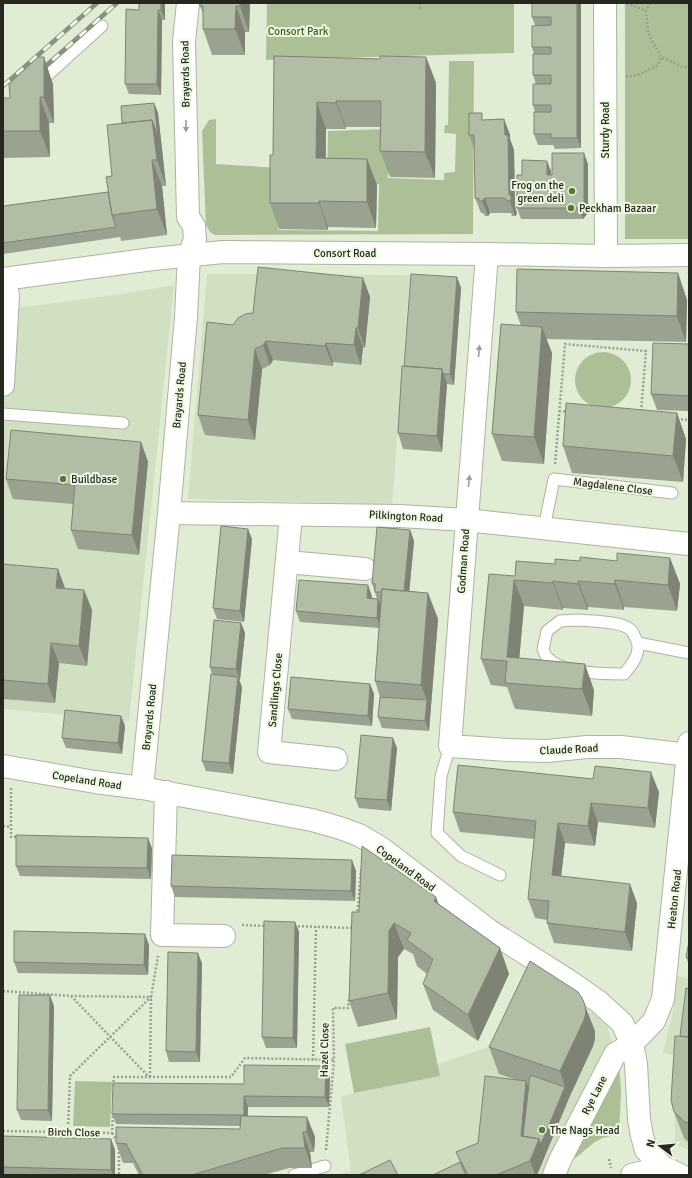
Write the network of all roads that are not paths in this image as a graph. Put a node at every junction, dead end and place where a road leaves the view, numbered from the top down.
1 (188, 3) edge
2 (605, 3) edge
3 (102, 26) dead end
4 (32, 89) edge
5 (487, 254) junction
6 (189, 255) junction
7 (689, 255) edge
8 (606, 256) junction
9 (4, 279) edge
10 (3, 386) edge
11 (3, 414) edge
12 (123, 423) dead end
13 (672, 493) dead end
14 (169, 513) junction
15 (291, 515) junction
16 (466, 520) junction
17 (544, 528) junction
18 (689, 544) edge
19 (287, 562) junction
20 (365, 569) dead end
21 (638, 643) junction
22 (689, 652) edge
23 (450, 746) junction
24 (689, 747) edge
25 (336, 759) dead end
26 (7, 774) edge
27 (142, 788) junction
28 (166, 792) junction
29 (500, 875) dead end
30 (224, 936) road end
31 (632, 1044) junction
32 (325, 1166) road end
33 (671, 1171) edge
34 (294, 1175) edge
35 (554, 1175) edge
36 (632, 1175) edge

1 -> 6 street, Brayards Road
2 - 8 street, Sturdy Road
3 - 4 lane
5 - 6 street, Consort Road
5 - 8 street, Consort Road
16 -> 5 street, Godman Road
6 - 9 street, Consort Road
6 - 14 street, Brayards Road
7 - 8 street, Consort Road
9 - 10 street
11 - 12 lane
13 - 17 lane, Magdalene Close
14 - 15 street, Pilkington Road
14 - 27 street, Brayards Road
15 - 16 street, Pilkington Road
15 - 19 street, Sandlings Close
16 - 17 street, Pilkington Road
16 - 23 street, Godman Road
17 - 18 street, Pilkington Road
19 - 20 street
19 - 25 street, Sandlings Close
21 - 21 lane
21 - 22 lane
23 - 24 street, Claude Road
23 - 29 lane, Godman Road
24 - 31 street, Heaton Road
26 - 27 street, Copeland Road
27 - 28 street, Copeland Road
28 - 30 street
28 - 31 street, Copeland Road
31 - 33 street, Copeland Road
31 - 35 street, Rye Lane
32 - 34 lane
33 - 36 street

